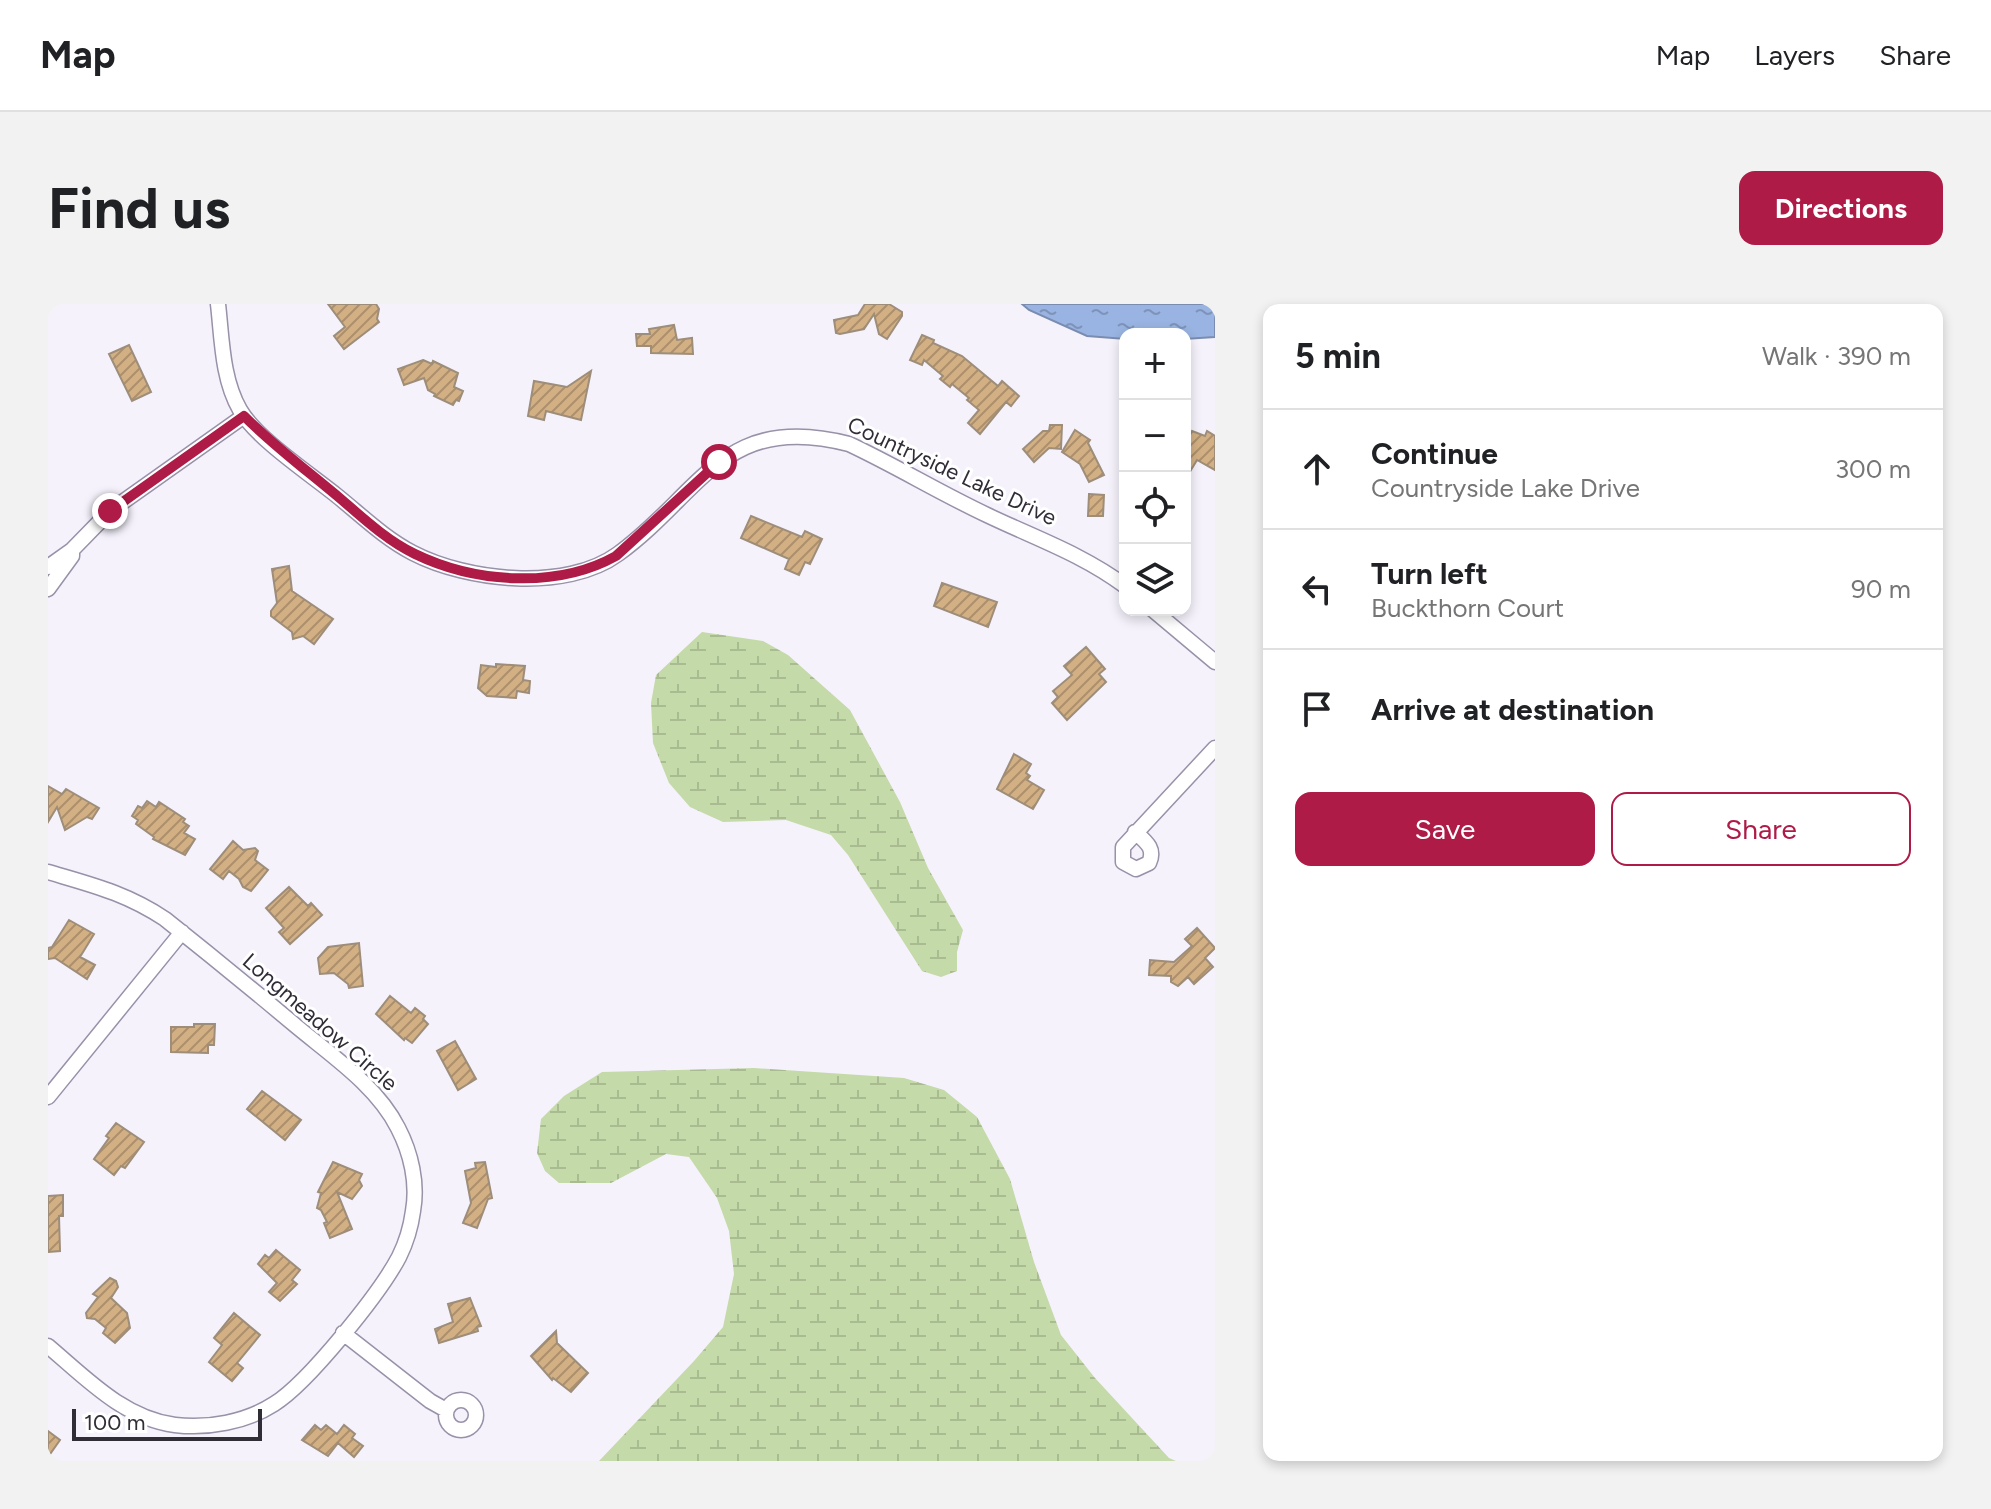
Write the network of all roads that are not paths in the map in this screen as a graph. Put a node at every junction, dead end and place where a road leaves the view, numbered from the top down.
1 (218, 304) edge
2 (244, 416) junction
3 (72, 550) junction
4 (48, 567) edge
5 (1119, 582) edge
6 (48, 589) edge
7 (1160, 616) edge
8 (1215, 662) edge
9 (1215, 748) edge
10 (1135, 832) dead end
11 (48, 872) edge
12 (182, 932) junction
13 (48, 1097) edge
14 (343, 1333) junction
15 (48, 1346) edge
16 (446, 1410) dead end

1 - 2 street, Countryside Lake Drive
2 - 3 street
2 - 5 street, Countryside Lake Drive
3 - 4 street
3 - 6 street
7 - 8 street
9 - 10 street
11 - 12 street, Longmeadow Circle
12 - 13 street
12 - 14 street, Longmeadow Circle
14 - 15 street, Longmeadow Circle
14 - 16 street

